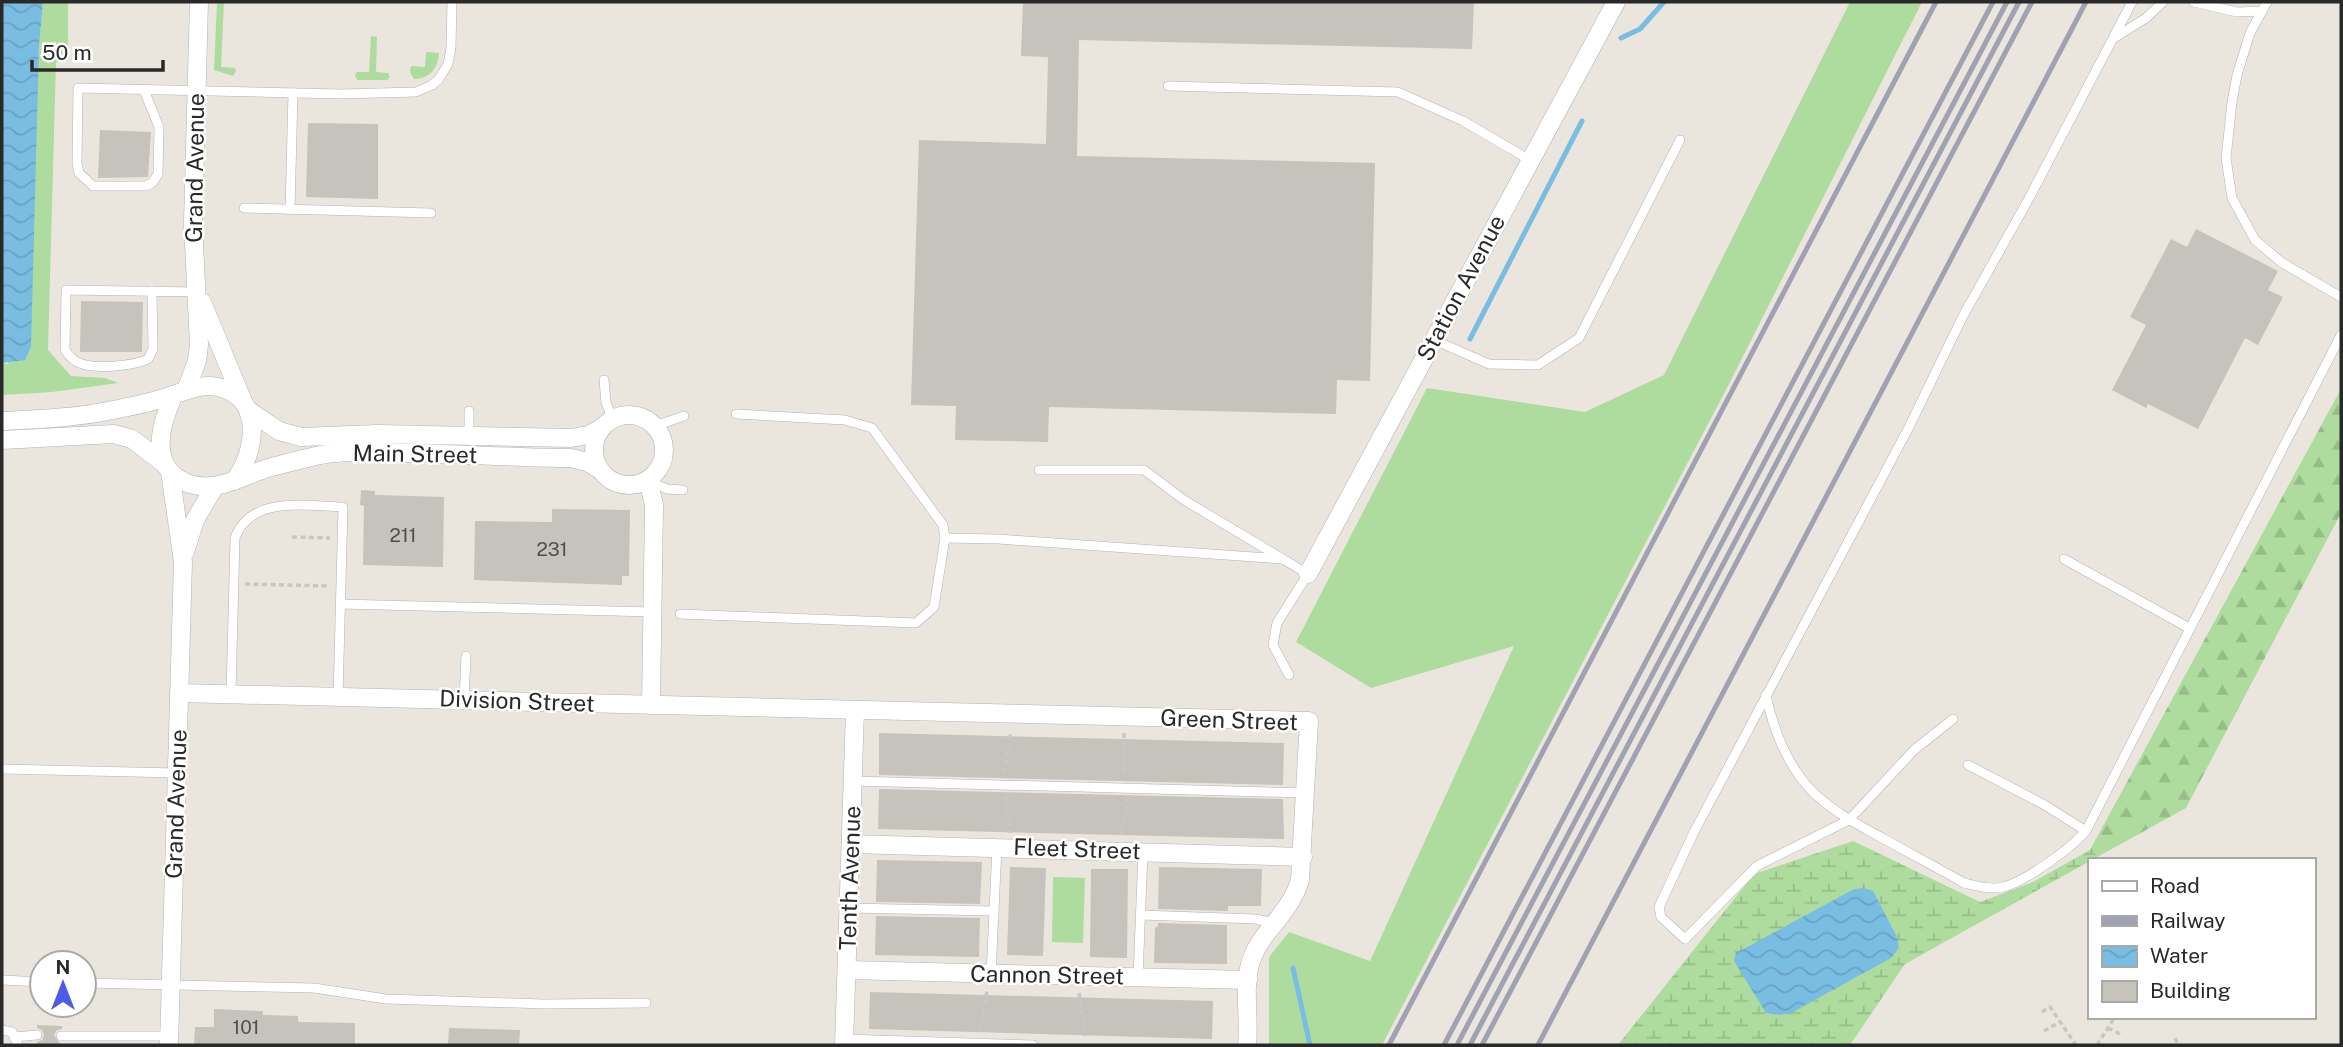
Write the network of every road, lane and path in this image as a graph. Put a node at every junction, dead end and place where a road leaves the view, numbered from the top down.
1 (199, 2) edge
2 (452, 2) edge
3 (1616, 2) edge
4 (2132, 2) edge
5 (2163, 2) edge
6 (2194, 2) edge
7 (2267, 2) edge
8 (2262, 11) junction
9 (2113, 38) junction
10 (1168, 86) dead end
11 (144, 90) junction
12 (197, 91) junction
13 (293, 93) junction
14 (1680, 140) dead end
15 (1530, 160) junction
16 (244, 208) dead end
17 (290, 210) junction
18 (431, 213) dead end
19 (152, 291) junction
20 (198, 292) junction
21 (2341, 297) edge
22 (2341, 335) edge
23 (1433, 340) junction
24 (604, 380) dead end
25 (180, 393) junction
26 (245, 405) junction
27 (470, 411) dead end
28 (736, 414) dead end
29 (684, 416) dead end
30 (2, 421) edge
31 (607, 424) junction
32 (655, 426) junction
33 (469, 435) junction
34 (2, 440) edge
35 (469, 454) junction
36 (166, 467) junction
37 (599, 469) junction
38 (1039, 470) dead end
39 (648, 480) junction
40 (233, 481) junction
41 (215, 486) junction
42 (683, 490) dead end
43 (292, 537) dead end
44 (946, 538) junction
45 (342, 539) junction
46 (1282, 559) junction
47 (2064, 559) dead end
48 (183, 562) junction
49 (1308, 574) junction
50 (233, 583) junction
51 (341, 586) junction
52 (340, 604) junction
53 (652, 612) junction
54 (680, 614) dead end
55 (2189, 628) junction
56 (466, 656) dead end
57 (1289, 675) dead end
58 (179, 692) junction
59 (230, 694) junction
60 (1766, 695) junction
61 (338, 697) junction
62 (464, 700) junction
63 (651, 705) junction
64 (855, 710) junction
65 (1953, 719) dead end
66 (1011, 731) dead end
67 (1124, 733) dead end
68 (1968, 765) dead end
69 (2, 769) edge
70 (177, 773) junction
71 (1004, 774) dead end
72 (1125, 778) dead end
73 (853, 781) junction
74 (1306, 793) junction
75 (1006, 794) dead end
76 (1128, 797) dead end
77 (1849, 820) junction
78 (2087, 831) junction
79 (1127, 839) dead end
80 (1003, 842) junction
81 (851, 844) junction
82 (1143, 851) junction
83 (1303, 857) junction
84 (849, 908) junction
85 (994, 911) junction
86 (1140, 915) junction
87 (1276, 924) junction
88 (847, 970) junction
89 (1138, 977) junction
90 (2, 980) edge
91 (1248, 980) junction
92 (28, 981) edge
93 (989, 982) junction
94 (98, 983) edge
95 (171, 986) junction
96 (1079, 993) dead end
97 (646, 1003) dead end
98 (2042, 1012) dead end
99 (2114, 1019) edge
100 (2060, 1022) junction
101 (2108, 1028) junction
102 (2, 1030) edge
103 (2044, 1031) dead end
104 (979, 1033) dead end
105 (2120, 1034) dead end
106 (37, 1035) dead end
107 (61, 1036) dead end
108 (1085, 1036) dead end
109 (2175, 1038) dead end
110 (16, 1041) edge
111 (169, 1041) edge
112 (844, 1042) edge
113 (1033, 1045) edge
114 (1247, 1045) edge
115 (2076, 1045) edge
116 (2097, 1045) edge
117 (2178, 1045) edge

1 - 12 street, Grand Avenue
2 - 13 lane
3 - 15 street, Station Avenue
4 - 9 lane
5 - 9 lane
6 - 8 lane
7 - 8 lane
8 - 21 lane
9 - 60 lane
10 - 15 lane
11 - 11 lane
11 - 12 lane
12 - 13 lane
12 - 20 street, Grand Avenue
13 - 17 lane
14 - 23 lane
15 - 23 street, Station Avenue
16 - 17 lane
17 - 18 lane
19 - 19 lane
19 - 20 lane
20 - 25 street, Grand Avenue
20 - 26 street, Grand Avenue
22 - 55 lane
23 - 49 street, Station Avenue
24 - 31 lane
25 - 26 street
25 - 30 street
25 - 36 street
26 - 33 street, Main Street
26 - 40 street
27 - 33 lane
28 - 44 lane
29 - 32 lane
31 - 32 street
31 - 33 street, Main Street
31 - 37 street
32 - 39 street
33 - 35 lane
34 - 36 street
35 - 37 street, Main Street
35 - 40 street, Main Street
36 - 41 street
36 - 48 street, Grand Avenue
37 - 39 street
38 - 46 lane
39 - 42 lane
39 - 53 street
40 - 41 street
41 - 48 street, Grand Avenue
43 - 45 path
44 - 46 lane
44 - 54 lane
45 - 50 lane
45 - 51 lane
46 - 49 lane
47 - 55 lane
48 - 58 street, Grand Avenue
49 - 57 lane
50 - 51 path
50 - 59 lane
51 - 52 lane
52 - 53 lane
52 - 61 lane
53 - 63 street
55 - 78 lane
56 - 62 lane
58 - 59 street, Division Street
58 - 70 street, Grand Avenue
59 - 61 street, Division Street
60 - 77 lane
60 - 77 lane
61 - 62 street, Division Street
62 - 63 street, Division Street
63 - 64 street, Division Street
64 - 73 street, Tenth Avenue
64 - 74 street, Green Street
65 - 77 lane
66 - 71 path
67 - 72 path
68 - 78 lane
69 - 70 lane
70 - 95 street, Grand Avenue
73 - 74 lane
73 - 81 street, Tenth Avenue
74 - 83 street, Green Street
75 - 80 path
76 - 79 path
77 - 78 lane
80 - 81 street, Fleet Street
80 - 82 street, Fleet Street
80 - 85 lane
81 - 84 street, Tenth Avenue
82 - 83 street, Fleet Street
82 - 86 lane
83 - 87 street, Green Street
84 - 85 lane
84 - 88 street, Tenth Avenue
85 - 93 lane
86 - 87 lane
86 - 89 lane
87 - 91 street, Green Street
88 - 93 street, Cannon Street
88 - 112 street, Tenth Avenue
89 - 91 street, Cannon Street
89 - 93 street, Cannon Street
90 - 92 lane
91 - 114 street, Green Street
93 - 104 path
94 - 95 lane
95 - 97 lane
95 - 111 street, Grand Avenue
96 - 108 path
98 - 100 path
99 - 101 path
100 - 103 path
100 - 115 path
101 - 105 path
101 - 116 path
102 - 110 lane
106 - 110 lane
107 - 111 lane
109 - 117 path
112 - 113 lane

